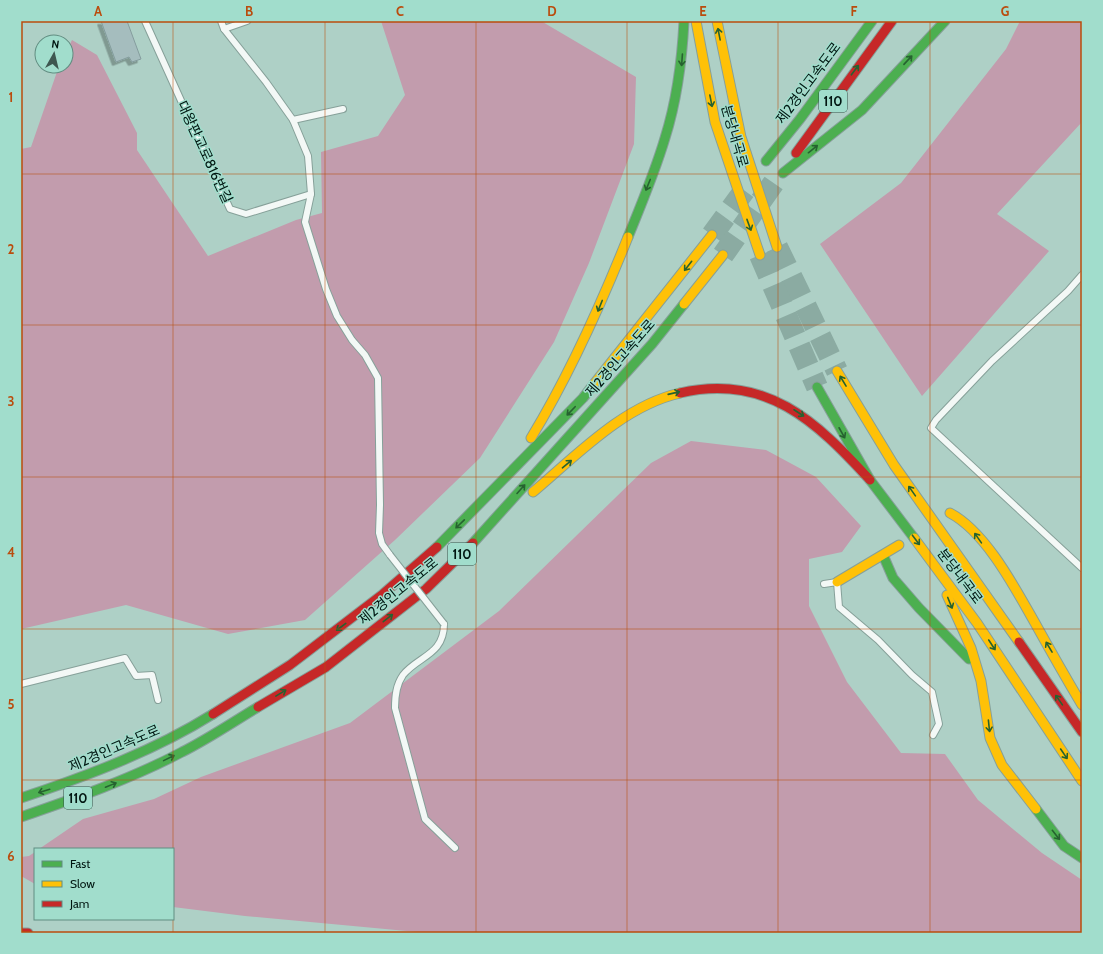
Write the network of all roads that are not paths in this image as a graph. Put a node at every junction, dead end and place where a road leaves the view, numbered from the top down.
1 (145, 21) edge
2 (221, 21) edge
3 (247, 21) edge
4 (684, 21) edge
5 (696, 21) edge
6 (717, 21) edge
7 (865, 21) edge
8 (872, 21) edge
9 (892, 21) edge
10 (945, 21) edge
11 (224, 30) junction
12 (732, 44) dead end
13 (841, 62) junction
14 (343, 109) dead end
15 (293, 120) junction
16 (741, 137) junction
17 (766, 161) dead end
18 (783, 173) junction
19 (775, 181) tunnel mouth
20 (311, 194) junction
21 (712, 235) tunnel mouth
22 (776, 247) tunnel mouth
23 (723, 255) tunnel mouth
24 (760, 255) tunnel mouth
25 (1082, 275) edge
26 (837, 371) tunnel mouth
27 (816, 387) tunnel mouth
28 (870, 480) junction
29 (479, 505) junction
30 (950, 512) dead end
31 (472, 543) junction
32 (899, 545) dead end
33 (883, 555) junction
34 (935, 566) junction
35 (1082, 568) edge
36 (837, 582) junction
37 (824, 584) dead end
38 (977, 667) junction
39 (21, 684) edge
40 (158, 700) dead end
41 (1082, 705) edge
42 (1082, 732) edge
43 (933, 735) dead end
44 (1082, 781) edge
45 (21, 798) edge
46 (21, 816) edge
47 (455, 848) dead end
48 (1082, 858) edge
49 (21, 933) edge
50 (27, 933) edge

1 - 20 lane, 대왕판교로816번길
2 - 11 lane
3 - 11 lane
4 -> 29 main road
5 -> 24 main road, 분당내곡로
16 -> 6 main road, 분당내곡로
7 - 13 main road
8 - 13 main road, 제2경인고속도로 / 110
18 -> 9 main road, 110
18 -> 10 main road
11 - 15 lane
12 - 16 main road
13 - 17 main road, 제2경인고속도로 / 110
14 - 15 lane
15 - 20 lane
16 - 22 main road, 분당내곡로
18 - 19 main road, 110
20 - 47 lane, bridge
21 -> 29 main road, 제2경인고속도로 / 110
31 -> 23 main road, 제2경인고속도로 / 110
25 - 35 lane
42 -> 26 main road, 분당내곡로
27 -> 28 main road, 분당내곡로
31 -> 28 main road
28 -> 34 main road, 분당내곡로
29 -> 45 main road, 제2경인고속도로 / 110
41 -> 30 main road
46 -> 31 main road, 제2경인고속도로 / 110
32 - 33 main road
33 - 36 main road
33 - 38 main road
34 -> 38 main road
34 -> 44 main road, 분당내곡로
36 - 37 lane
36 - 43 lane
38 -> 48 main road
39 - 40 lane
49 - 50 main road

